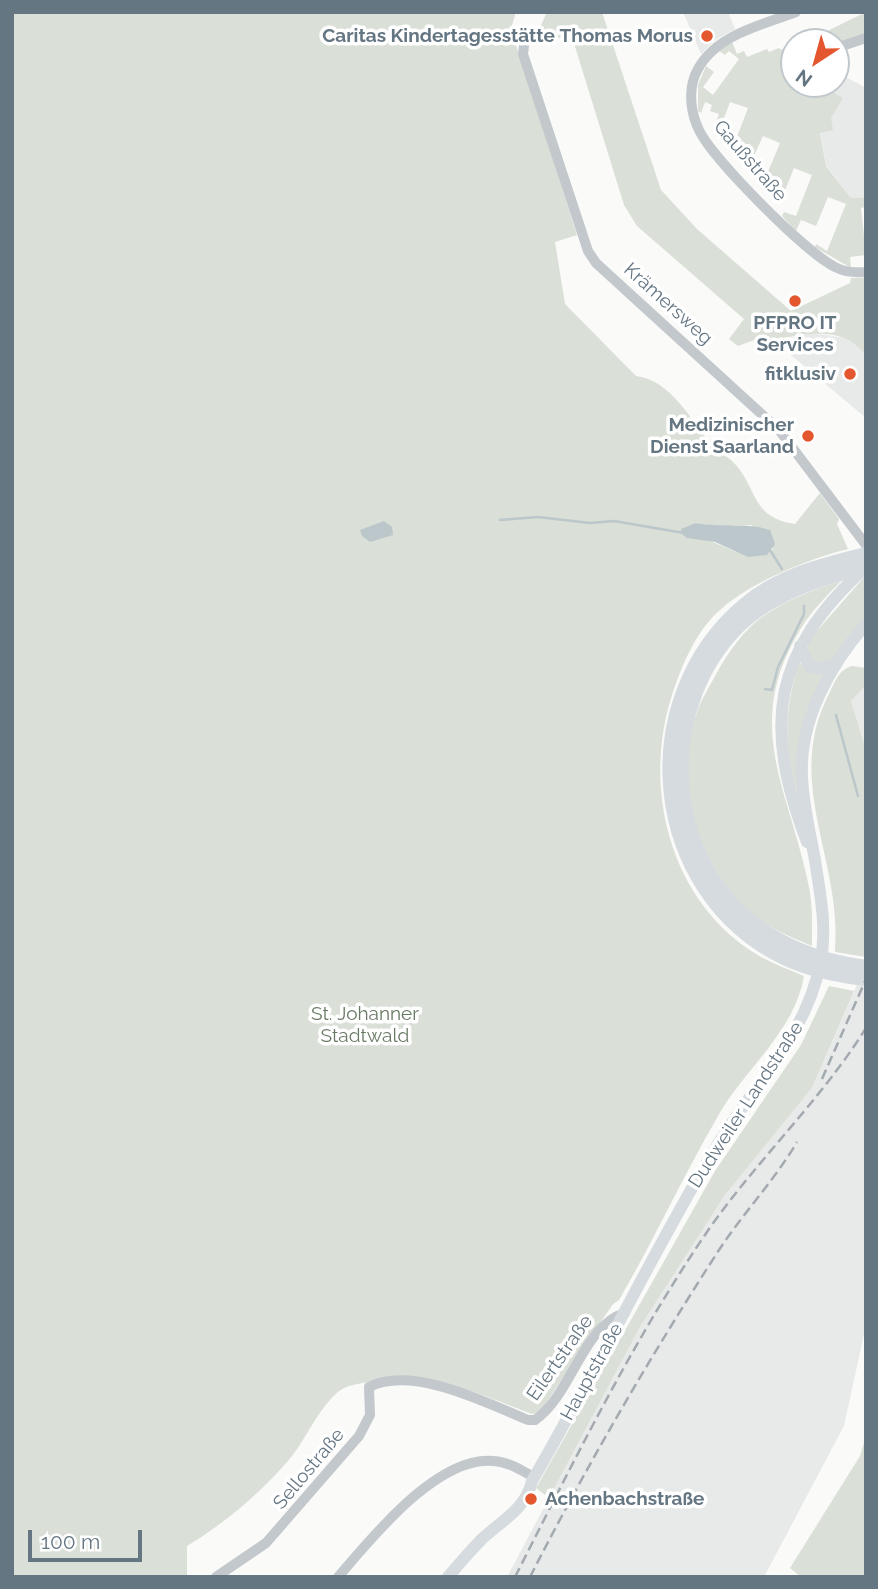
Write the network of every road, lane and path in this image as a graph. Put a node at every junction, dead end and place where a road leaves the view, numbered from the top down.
1 (796, 12) edge
2 (770, 17) edge
3 (524, 46) dead end
4 (866, 272) edge
5 (866, 545) edge
6 (866, 554) edge
7 (866, 567) edge
8 (834, 568) junction
9 (866, 624) edge
10 (800, 646) junction
11 (836, 664) junction
12 (814, 859) junction
13 (866, 967) edge
14 (866, 979) edge
15 (652, 1262) joint
16 (625, 1312) junction
17 (367, 1393) joint
18 (533, 1479) junction
19 (216, 1577) edge
20 (338, 1577) edge
21 (448, 1577) edge

1 - 2 street, Gaußstraße
2 - 4 street, Gaußstraße
3 - 5 street, Krämersweg
6 - 8 highway
7 - 8 highway
7 - 10 main road, Dudweiler Landstraße
8 - 13 highway
8 - 14 highway
9 - 11 main road, Dudweiler Landstraße
10 - 11 main road
10 - 12 main road, Dudweiler Landstraße
11 - 12 main road, Dudweiler Landstraße
12 - 15 main road, Dudweiler Landstraße
15 - 16 main road, Hauptstraße
16 - 17 street, Eilertstraße
16 - 18 main road, Hauptstraße
17 - 19 street, Sellostraße
18 - 20 street
18 - 21 main road, Hauptstraße

